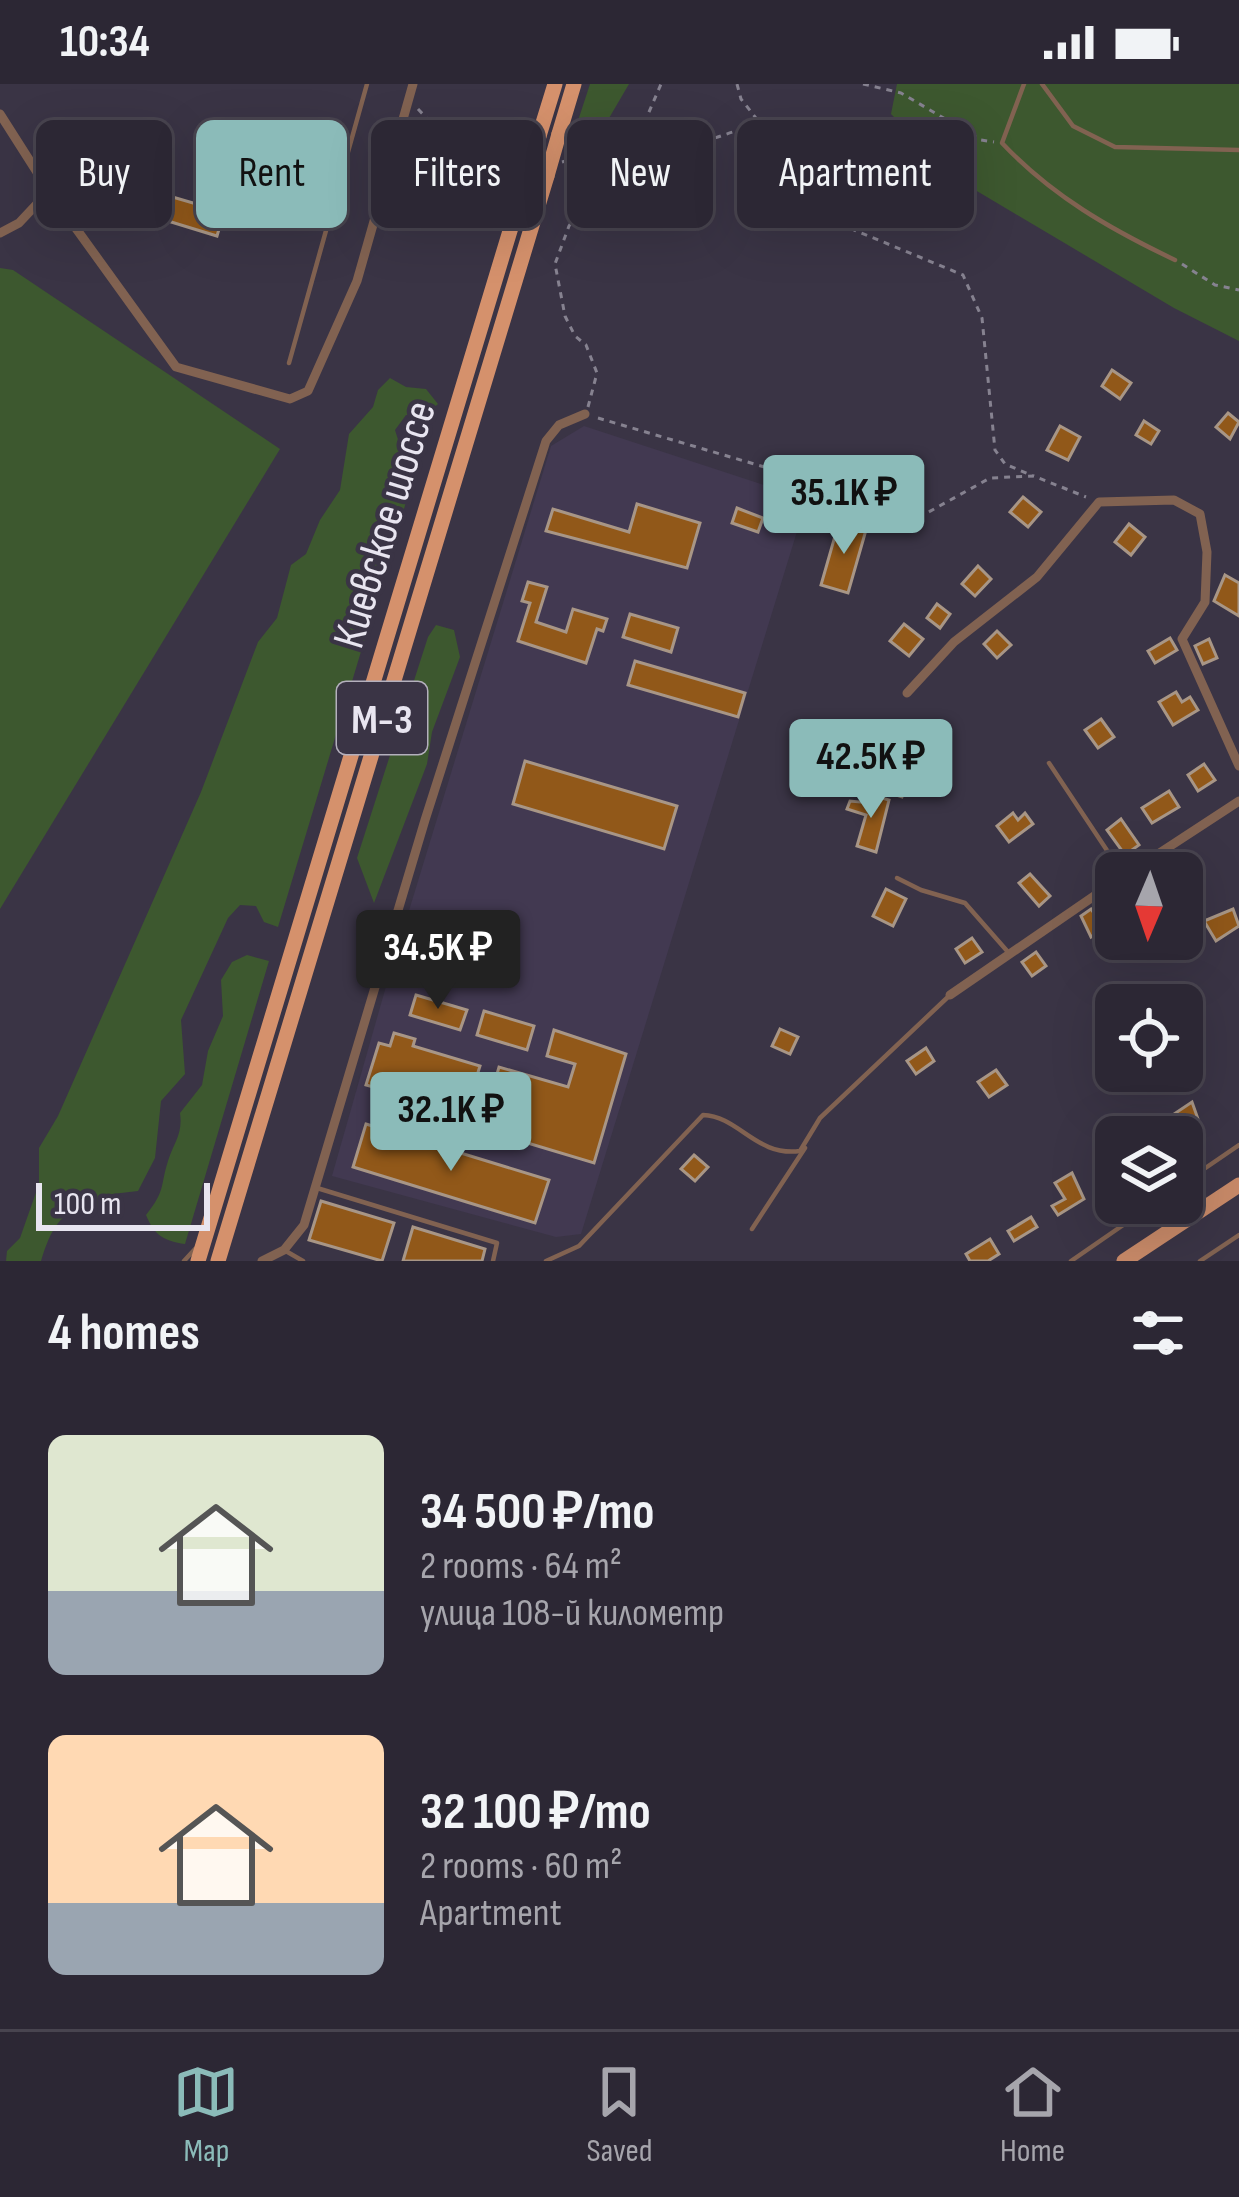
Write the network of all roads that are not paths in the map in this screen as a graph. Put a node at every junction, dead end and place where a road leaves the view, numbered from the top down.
1 (367, 84) edge
2 (412, 84) edge
3 (555, 84) edge
4 (574, 84) edge
5 (1024, 84) edge
6 (1042, 84) edge
7 (0, 115) edge
8 (1239, 150) edge
9 (36, 171) edge
10 (36, 205) edge
11 (76, 228) edge
12 (0, 233) edge
13 (1175, 260) road end
14 (289, 363) dead end
15 (585, 414) road end
16 (908, 693) dead end
17 (1049, 763) dead end
18 (1239, 766) edge
19 (1239, 801) edge
20 (1110, 852) edge
21 (1158, 852) edge
22 (897, 878) dead end
23 (1095, 895) edge
24 (1008, 952) junction
25 (950, 994) joint
26 (807, 1144) junction
27 (1239, 1145) edge
28 (1203, 1170) edge
29 (1239, 1185) edge
30 (317, 1188) junction
31 (1125, 1224) edge
32 (752, 1229) dead end
33 (206, 1235) junction
34 (1239, 1235) edge
35 (284, 1250) junction
36 (184, 1261) edge
37 (198, 1261) edge
38 (218, 1261) edge
39 (262, 1261) edge
40 (303, 1261) edge
41 (493, 1261) edge
42 (546, 1261) edge
43 (1071, 1261) edge
44 (1124, 1261) edge
45 (1200, 1261) edge

1 - 14 lane
2 - 11 street
3 - 33 highway, Киевское шоссе / М-3, bridge
4 - 38 highway, Киевское шоссе / М-3, bridge
5 - 13 lane
6 - 8 lane
7 - 9 street
10 - 12 street
15 - 30 street
16 - 18 street
17 - 20 lane
19 - 21 street
22 - 24 lane
23 - 24 street
24 - 25 street
25 - 26 lane
26 - 32 lane
26 - 42 lane
27 - 28 lane
29 - 44 main road
30 - 35 street
30 - 41 lane
31 - 43 lane
33 - 36 lane
33 - 37 highway, Киевское шоссе / М-3
34 - 45 lane
35 - 39 street
35 - 40 lane

